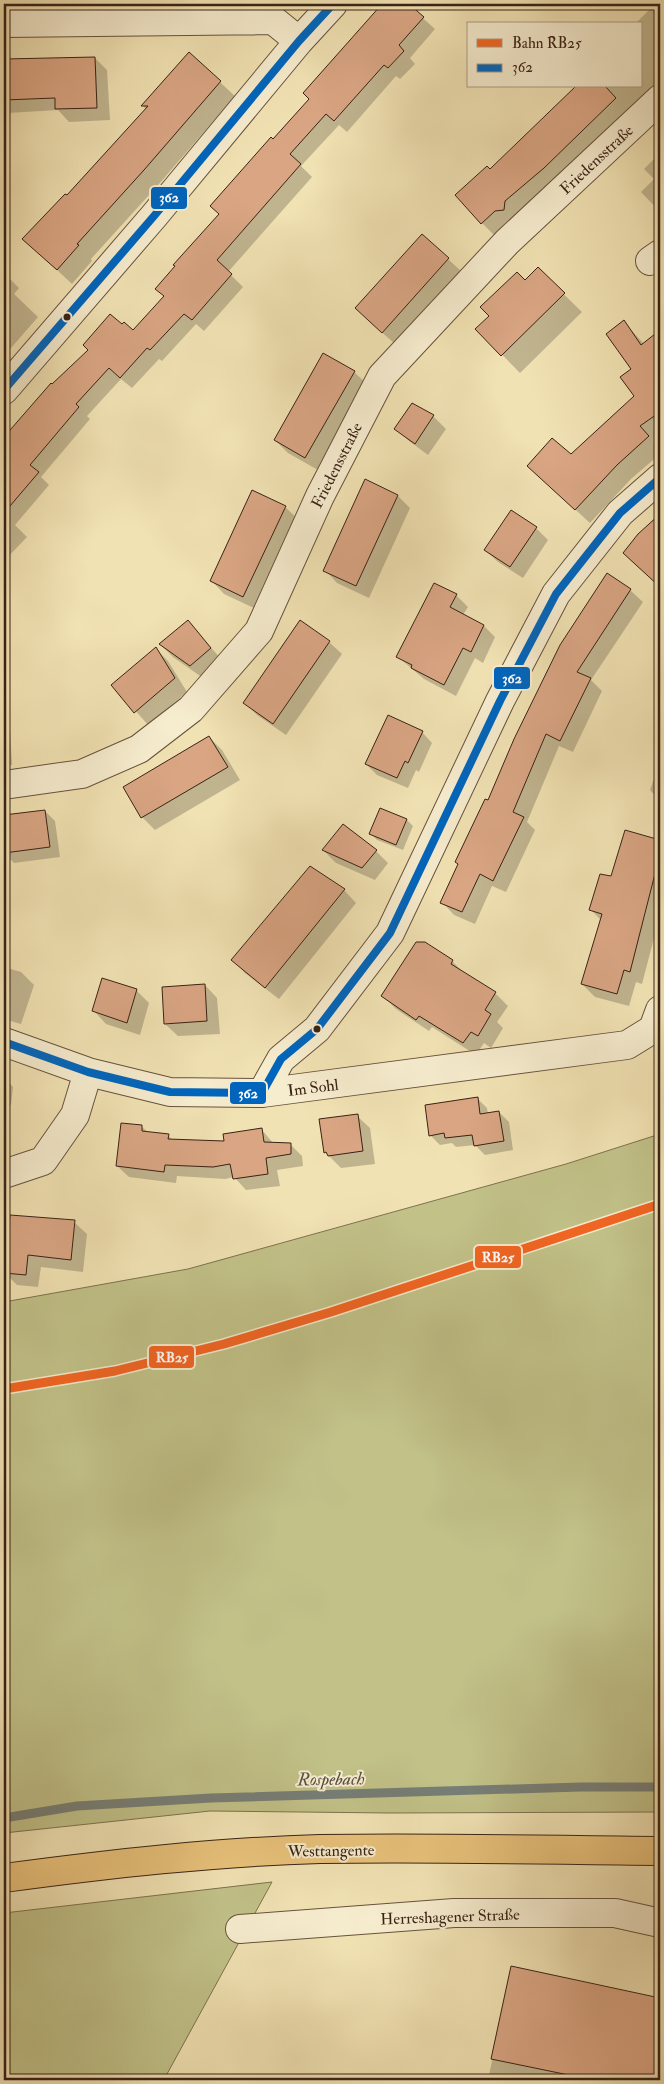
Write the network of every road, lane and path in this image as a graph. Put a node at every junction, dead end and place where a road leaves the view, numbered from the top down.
1 (333, 4) edge
2 (4, 23) edge
3 (299, 41) junction
4 (660, 99) edge
5 (4, 390) edge
6 (660, 478) edge
7 (4, 785) edge
8 (660, 1010) edge
9 (4, 1042) edge
10 (88, 1072) junction
11 (262, 1093) junction
12 (4, 1174) edge
13 (660, 1851) edge
14 (4, 1878) edge
15 (660, 1923) edge
16 (240, 1929) dead end

1 - 3 street
2 - 3 street
3 - 5 street
4 - 7 street, Friedensstraße
6 - 11 street
8 - 11 street, Im Sohl
9 - 10 street, Im Sohl
10 - 11 street, Im Sohl
10 - 12 street
13 - 14 main road, Westtangente
15 - 16 street, Herreshagener Straße

